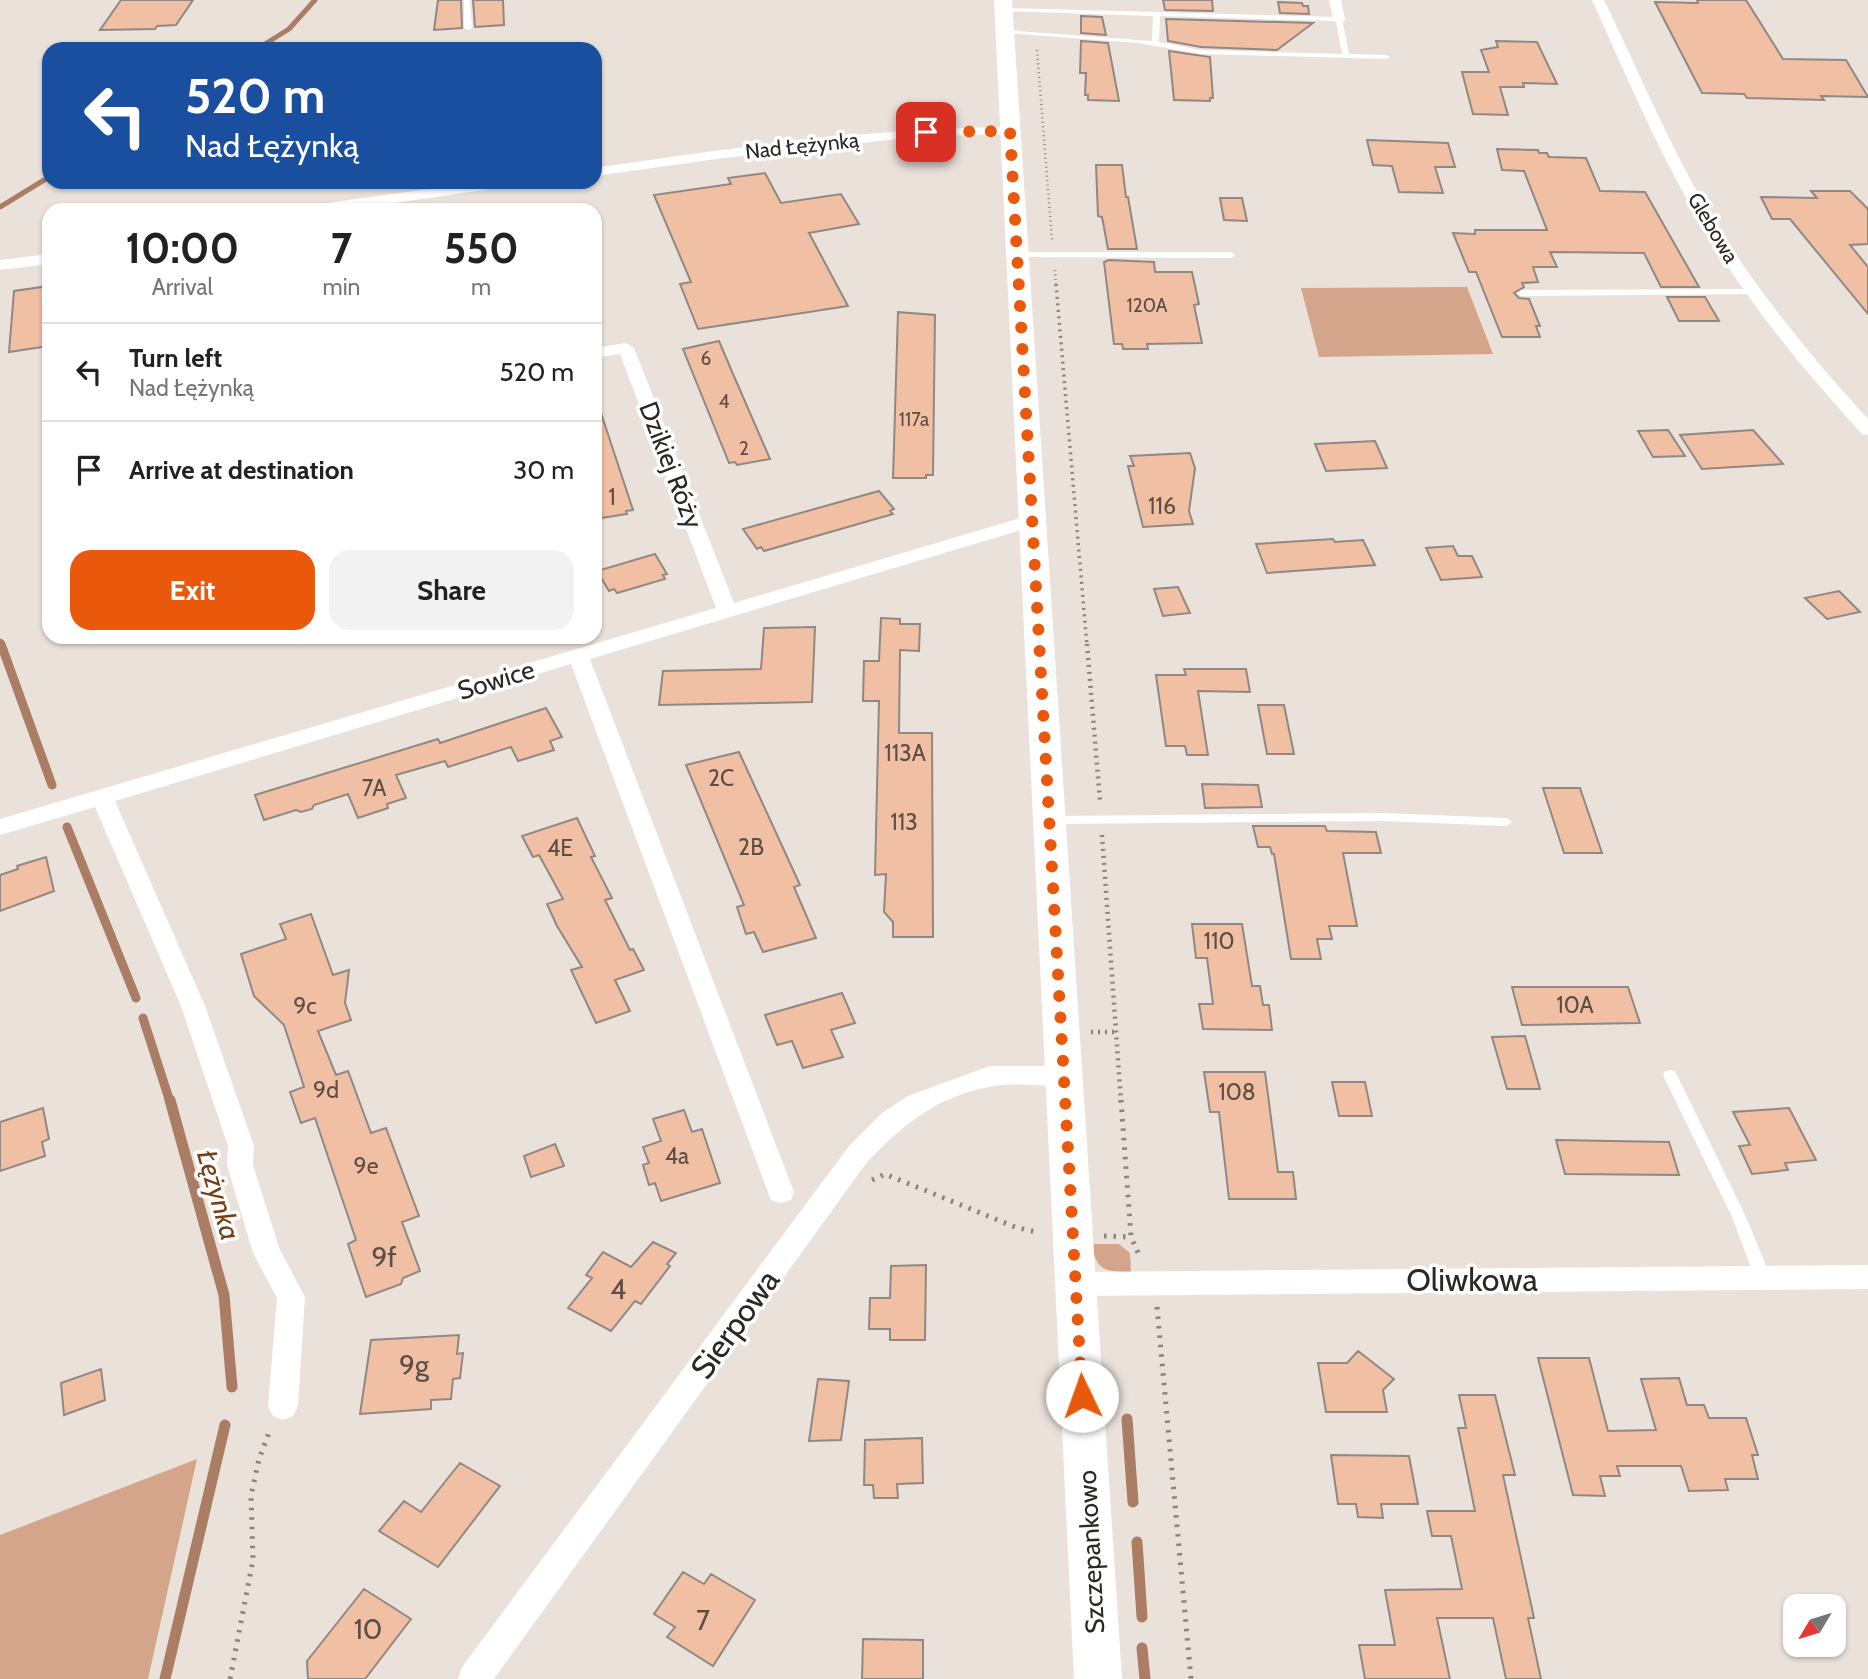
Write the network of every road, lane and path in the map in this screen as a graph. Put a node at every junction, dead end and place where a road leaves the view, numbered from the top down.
1 (467, 0) edge
2 (1335, 0) edge
3 (1598, 0) edge
4 (1004, 14) edge
5 (1157, 14) junction
6 (1339, 19) junction
7 (468, 28) dead end
8 (1036, 31) junction
9 (1155, 44) junction
10 (1346, 56) junction
11 (1386, 57) dead end
12 (1010, 131) junction
13 (602, 171) edge
14 (462, 189) edge
15 (362, 203) edge
16 (1017, 254) junction
17 (1053, 254) junction
18 (1231, 255) dead end
19 (42, 260) edge
20 (0, 265) edge
21 (1753, 292) junction
22 (1521, 293) dead end
23 (602, 352) edge
24 (1868, 430) edge
25 (1031, 521) junction
26 (727, 611) junction
27 (578, 655) junction
28 (102, 797) junction
29 (1048, 820) junction
30 (1101, 820) junction
31 (1506, 821) dead end
32 (0, 827) edge
33 (1670, 1075) dead end
34 (1064, 1076) junction
35 (863, 1184) dead end
36 (780, 1192) dead end
37 (1053, 1236) dead end
38 (1089, 1236) dead end
39 (1131, 1237) junction
40 (1141, 1259) dead end
41 (1868, 1277) edge
42 (1763, 1278) junction
43 (1077, 1284) junction
44 (1157, 1301) dead end
45 (283, 1406) joint
46 (230, 1679) edge
47 (474, 1679) edge
48 (1098, 1679) edge
49 (1191, 1679) edge

1 - 7 lane
2 - 6 street
3 - 21 street, Glebowa
4 - 5 lane
4 - 8 lane
4 - 12 street, Szczepankowo
5 - 6 lane
5 - 9 lane
6 - 10 lane
8 - 9 lane
8 - 17 path
9 - 10 lane
10 - 11 lane
12 - 13 street, Nad Łężynką
12 - 16 street, Szczepankowo
14 - 15 street
16 - 17 lane
16 - 25 street, Szczepankowo
17 - 18 lane
17 - 30 path
19 - 20 street
21 - 22 lane
21 - 24 street, Glebowa
23 - 26 street, Dzikiej Róży
25 - 26 street, Sowice
25 - 29 street, Szczepankowo
26 - 27 street, Sowice
27 - 28 street, Sowice
27 - 36 street
28 - 32 street, Sowice
28 - 45 street
29 - 30 lane
29 - 34 street, Szczepankowo
30 - 31 lane
30 - 39 path
33 - 42 lane
34 - 43 street, Szczepankowo
34 - 47 street, Sierpowa
35 - 37 path
38 - 39 path
39 - 40 path
41 - 42 street, Oliwkowa
42 - 43 street, Oliwkowa
43 - 48 street, Szczepankowo
44 - 49 path
45 - 46 path

